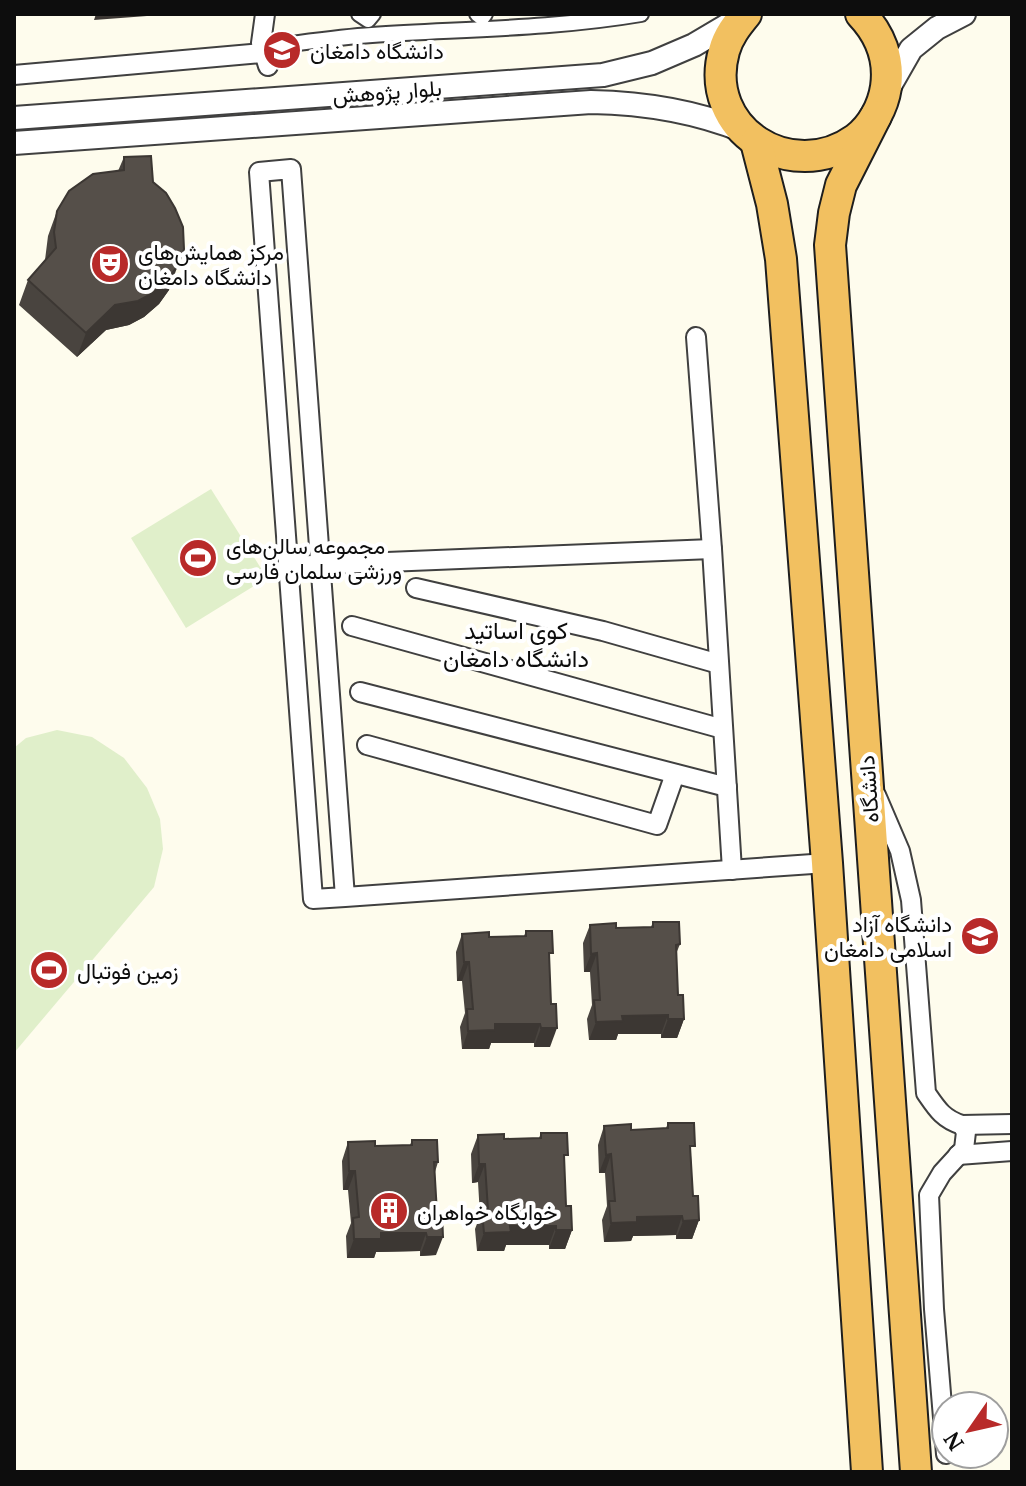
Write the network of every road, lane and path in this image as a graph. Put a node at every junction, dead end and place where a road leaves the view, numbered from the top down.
1 (265, 14) edge
2 (641, 14) edge
3 (746, 14) edge
4 (861, 14) edge
5 (964, 14) edge
6 (607, 17) edge
7 (482, 19) edge
8 (367, 21) edge
9 (264, 54) junction
10 (14, 75) edge
11 (880, 106) junction
12 (14, 118) edge
13 (750, 137) junction
14 (14, 143) edge
15 (269, 318) junction
16 (302, 325) junction
17 (696, 337) dead end
18 (712, 549) junction
19 (320, 563) junction
20 (288, 566) junction
21 (416, 588) dead end
22 (352, 626) dead end
23 (719, 664) junction
24 (360, 692) dead end
25 (723, 729) junction
26 (367, 745) dead end
27 (675, 774) junction
28 (868, 775) junction
29 (727, 787) junction
30 (827, 863) junction
31 (732, 870) junction
32 (345, 897) junction
33 (1012, 1124) edge
34 (962, 1125) junction
35 (1012, 1151) edge
36 (958, 1155) junction
37 (941, 1390) edge
38 (867, 1472) edge
39 (916, 1472) edge

1 - 9 street
2 - 6 street
3 - 12 street, بلوار پژوهش
3 - 13 highway
4 - 11 highway
5 - 11 street
6 - 7 street
7 - 8 street
8 - 9 street
9 - 10 street
11 - 13 highway
11 - 28 highway, دانشگاه
13 - 14 street, بلوار پژوهش
13 - 30 highway
15 - 16 street
15 - 16 street
15 - 20 street
16 - 19 street
17 - 18 street
18 - 19 street
18 - 23 street
19 - 20 street
19 - 32 street
20 - 32 street
21 - 23 street
22 - 25 street
23 - 25 street
24 - 27 street
25 - 29 street
26 - 27 street
27 - 29 street
28 - 34 street
28 - 39 highway, دانشگاه
29 - 31 street
30 - 31 street
30 - 38 highway
31 - 32 street
33 - 34 street
34 - 36 street
35 - 36 street
36 - 37 street

